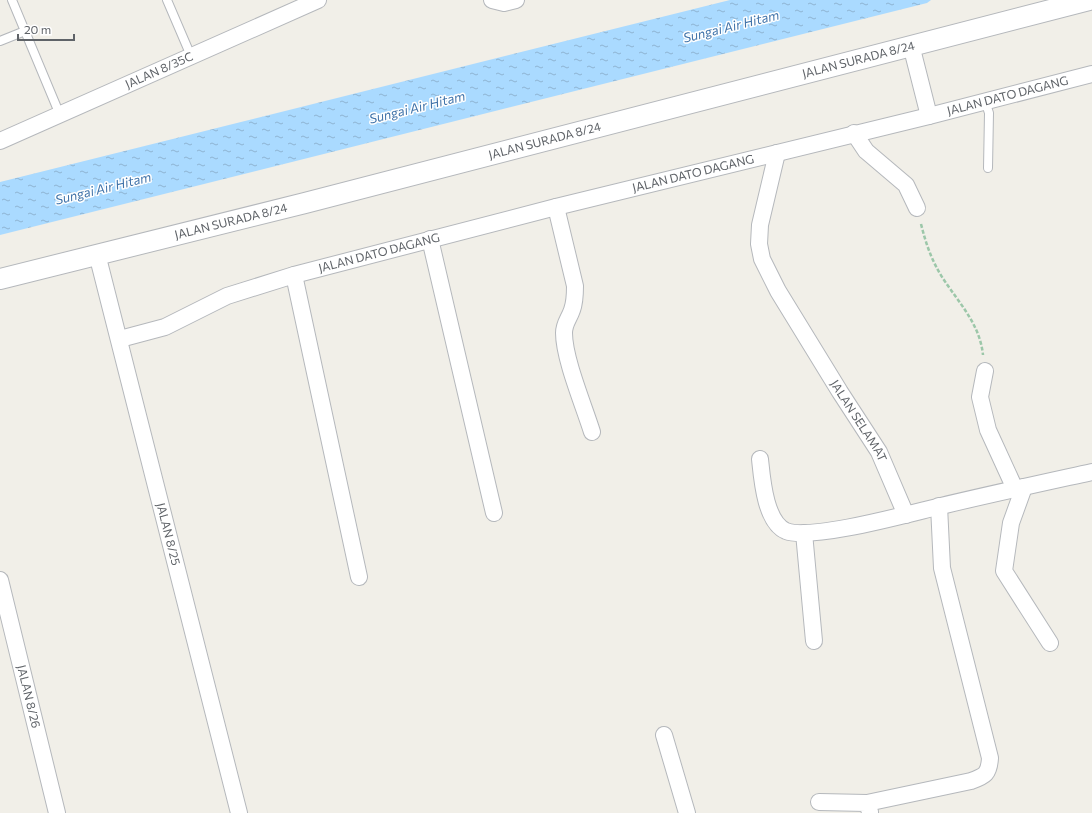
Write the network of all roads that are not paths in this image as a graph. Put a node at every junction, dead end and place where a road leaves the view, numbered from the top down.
1 (12, 0) edge
2 (167, 0) edge
3 (318, 0) edge
4 (492, 0) edge
5 (516, 0) edge
6 (1089, 0) edge
7 (24, 31) junction
8 (0, 41) edge
9 (911, 45) junction
10 (191, 56) junction
11 (1092, 74) edge
12 (985, 101) junction
13 (60, 115) junction
14 (928, 116) junction
15 (854, 133) junction
16 (0, 141) edge
17 (777, 153) junction
18 (988, 168) dead end
19 (556, 207) junction
20 (917, 208) road end
21 (430, 239) junction
22 (97, 254) junction
23 (294, 275) junction
24 (0, 279) edge
25 (120, 339) junction
26 (985, 371) road end
27 (592, 432) dead end
28 (760, 459) dead end
29 (1092, 472) edge
30 (1019, 488) junction
31 (939, 506) junction
32 (494, 513) dead end
33 (906, 515) junction
34 (804, 533) junction
35 (359, 577) dead end
36 (0, 580) edge
37 (814, 641) dead end
38 (1050, 643) dead end
39 (664, 734) dead end
40 (819, 802) dead end
41 (869, 808) edge
42 (57, 813) edge
43 (239, 813) edge
44 (687, 813) edge

1 - 7 lane
2 - 10 lane
3 - 10 street, JALAN 8/35C
4 - 5 street
6 - 9 street, JALAN SURADA 8/24
7 - 8 lane
7 - 13 lane
9 - 14 street
9 - 22 street, JALAN SURADA 8/24
10 - 13 street, JALAN 8/35C
11 - 12 street, JALAN DATO DAGANG
12 - 14 street, JALAN DATO DAGANG
12 - 18 lane
13 - 16 street, JALAN 8/35C
14 - 15 street, JALAN DATO DAGANG
15 - 17 street, JALAN DATO DAGANG
15 - 20 street
17 - 19 street, JALAN DATO DAGANG
17 - 33 street, JALAN SELAMAT
19 - 21 street, JALAN DATO DAGANG
19 - 27 street
21 - 23 street, JALAN DATO DAGANG
21 - 32 street
22 - 24 street, JALAN SURADA 8/24
22 - 25 street, JALAN 8/25
23 - 25 street, JALAN DATO DAGANG
23 - 35 street
25 - 43 street, JALAN 8/25
26 - 30 street
28 - 34 street
29 - 30 street
30 - 31 street
30 - 38 street
31 - 33 street
31 - 41 street
33 - 34 street
34 - 37 street
36 - 42 street, JALAN 8/26
39 - 44 street
40 - 41 street

